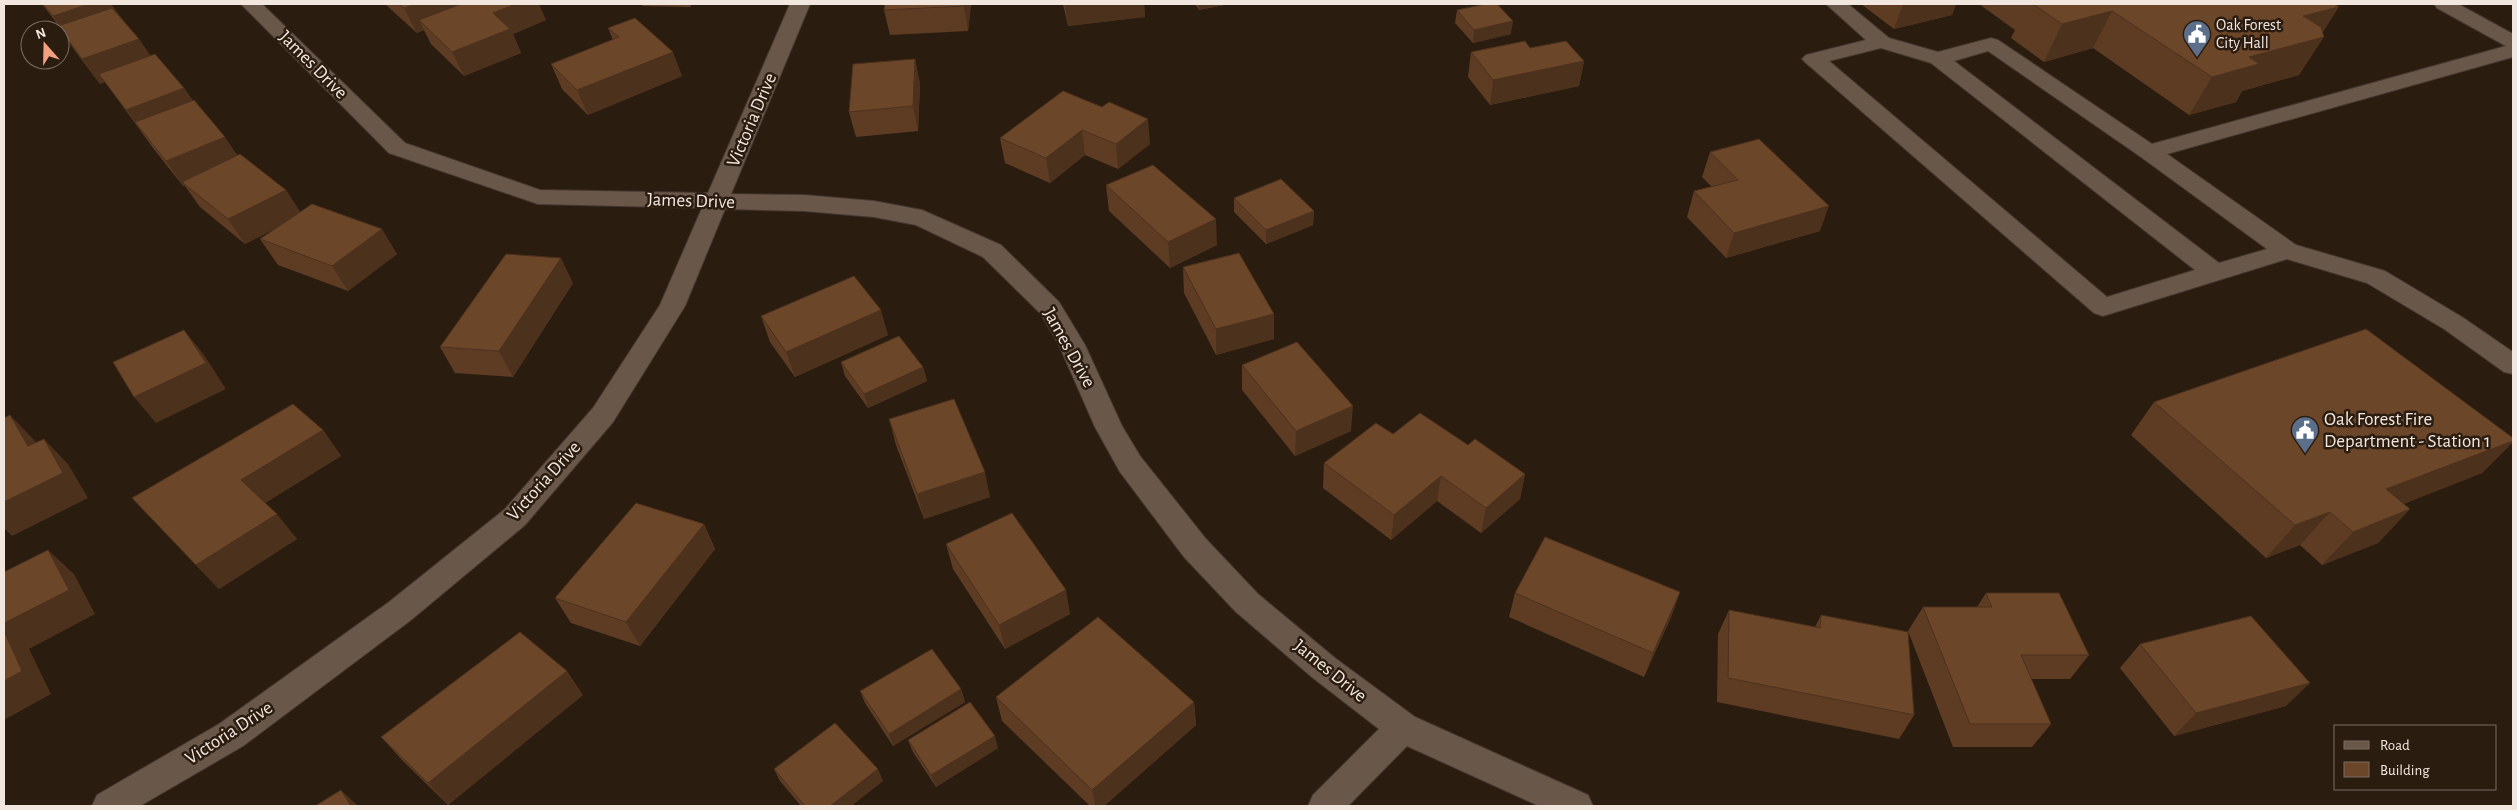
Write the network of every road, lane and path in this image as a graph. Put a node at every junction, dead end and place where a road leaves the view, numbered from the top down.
1 (251, 4) edge
2 (800, 4) edge
3 (1836, 4) edge
4 (2444, 4) edge
5 (1882, 42) junction
6 (2513, 42) edge
7 (2513, 51) edge
8 (1938, 59) junction
9 (2149, 152) junction
10 (718, 202) junction
11 (2287, 251) junction
12 (2215, 273) junction
13 (2513, 365) edge
14 (1403, 728) junction
15 (109, 806) edge
16 (1325, 806) edge
17 (1576, 806) edge

1 - 10 street, James Drive
2 - 10 street, Victoria Drive
3 - 5 street
4 - 6 street
5 - 8 street
5 - 12 street
7 - 9 street
8 - 9 street
8 - 12 street
9 - 11 street
10 - 14 street, James Drive
10 - 15 street, Victoria Drive
11 - 12 street
11 - 13 street
14 - 16 street
14 - 17 street, James Drive

